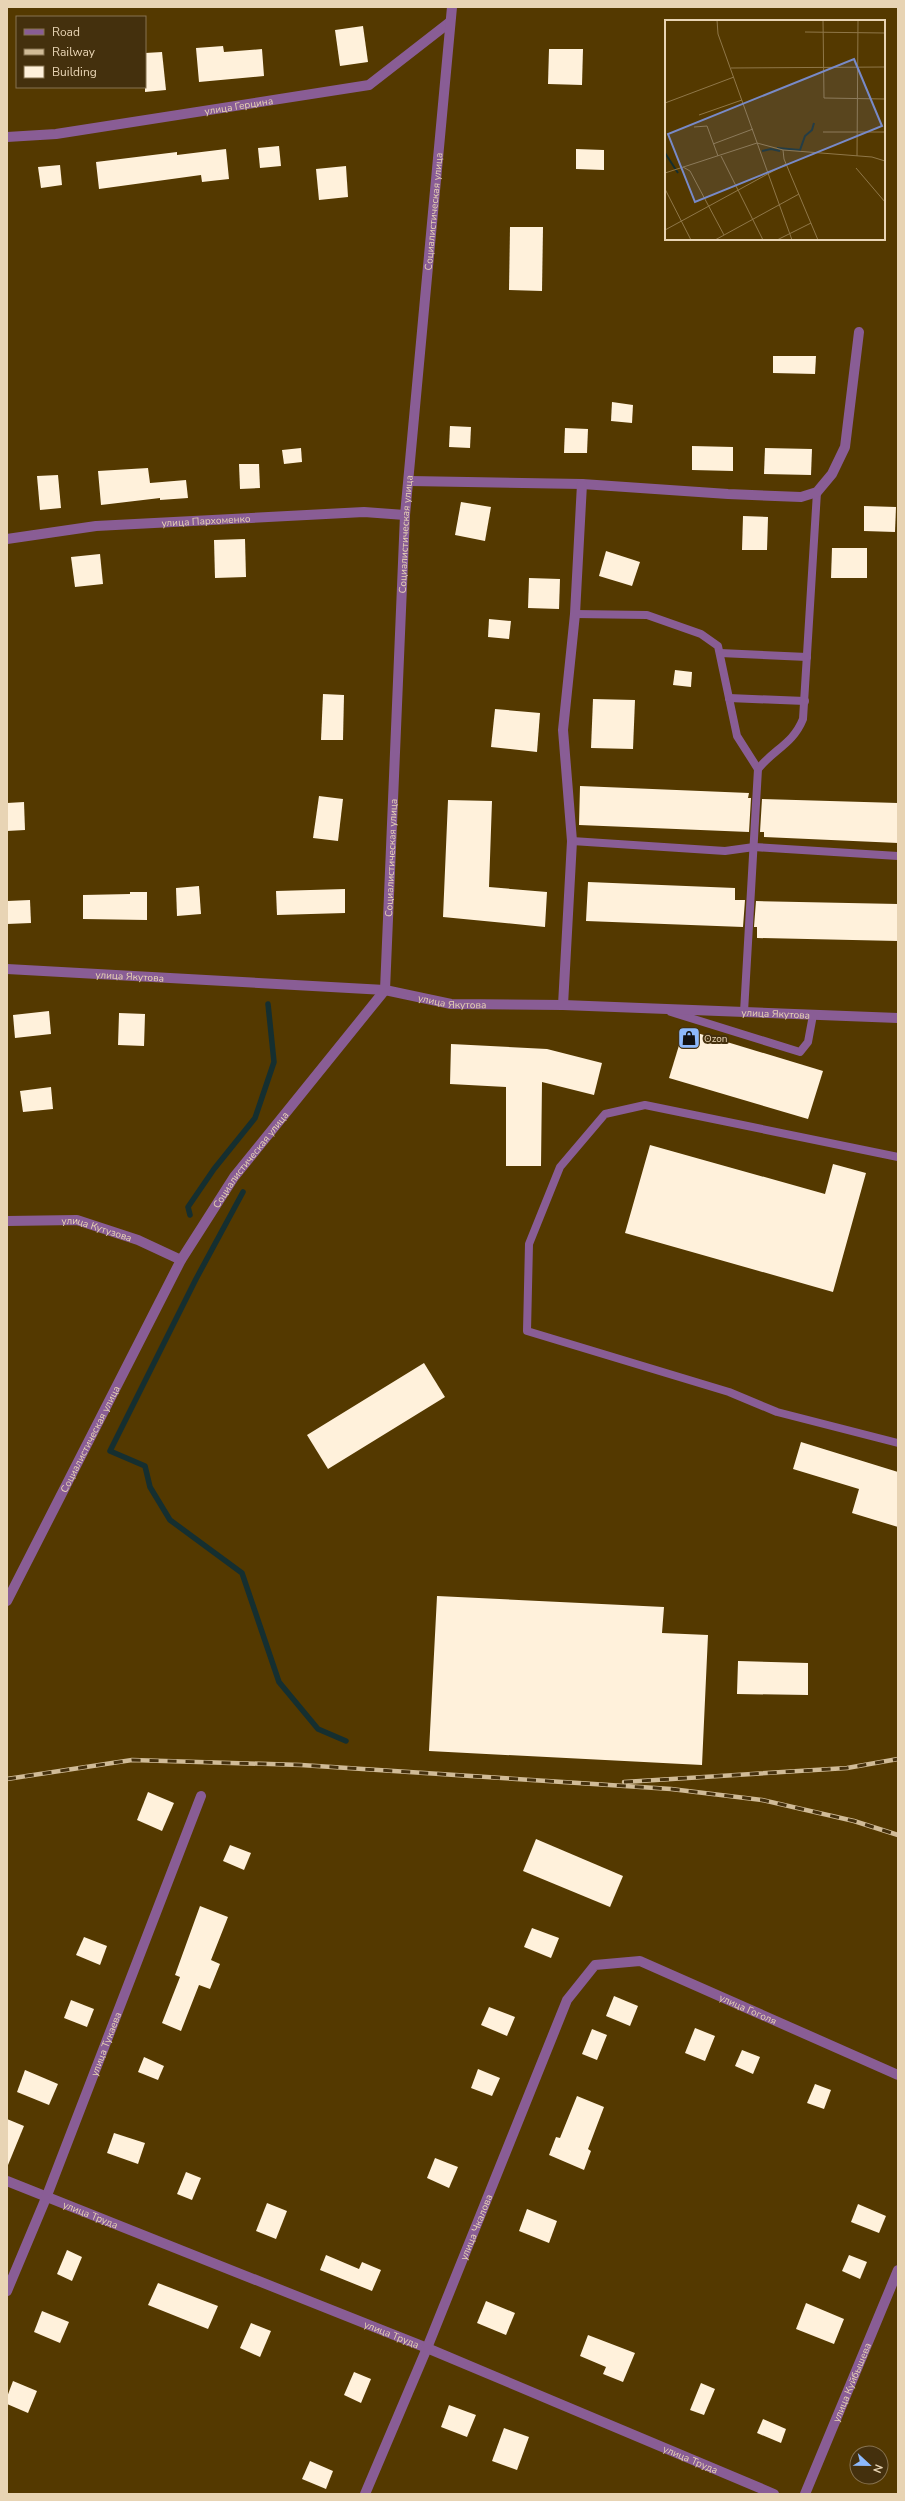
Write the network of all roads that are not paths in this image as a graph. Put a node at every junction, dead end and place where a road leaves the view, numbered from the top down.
1 (452, 7) edge
2 (450, 22) junction
3 (7, 137) edge
4 (859, 332) dead end
5 (410, 481) junction
6 (582, 484) junction
7 (817, 492) junction
8 (405, 515) junction
9 (7, 539) edge
10 (575, 614) junction
11 (720, 653) junction
12 (807, 657) junction
13 (729, 698) junction
14 (805, 701) junction
15 (758, 769) junction
16 (572, 841) junction
17 (754, 847) junction
18 (898, 856) edge
19 (7, 969) edge
20 (385, 990) junction
21 (563, 1005) junction
22 (664, 1009) junction
23 (744, 1012) junction
24 (813, 1015) junction
25 (898, 1018) edge
26 (898, 1157) edge
27 (7, 1219) edge
28 (181, 1260) junction
29 (898, 1443) edge
30 (7, 1601) edge
31 (201, 1796) dead end
32 (595, 1965) joint
33 (898, 2075) edge
34 (7, 2181) edge
35 (46, 2198) junction
36 (898, 2270) edge
37 (7, 2291) edge
38 (427, 2348) junction
39 (365, 2494) edge
40 (774, 2494) edge
41 (805, 2494) edge

1 - 2 street, Социалистическая улица
2 - 3 street, улица Герцина
2 - 5 street, Социалистическая улица
4 - 7 street
5 - 6 street
5 - 8 street, Социалистическая улица
6 - 7 street
6 - 10 street
7 - 12 lane
8 - 9 street, улица Пархоменко
8 - 20 street, Социалистическая улица
10 - 11 lane
10 - 16 street
11 - 12 lane
11 - 13 lane
12 - 14 lane
13 - 14 lane
13 - 15 lane
14 - 15 lane
15 - 17 lane
16 - 17 lane
16 - 21 street
17 - 18 lane
17 - 23 lane
19 - 20 street, улица Якутова
20 - 21 street, улица Якутова
20 - 28 street, Социалистическая улица
21 - 22 street, улица Якутова
22 - 23 street, улица Якутова
22 - 24 lane
23 - 24 street, улица Якутова
24 - 25 street, улица Якутова
26 - 29 lane
27 - 28 street, улица Кутузова
28 - 30 street, Социалистическая улица
31 - 35 street, улица Тукаева
32 - 33 street, улица Гоголя
32 - 38 street, улица Чкалова
34 - 35 street, улица Труда
35 - 37 street, улица Тукаева
35 - 38 street, улица Труда
36 - 41 street, улица Куйбышева
38 - 39 street, улица Чкалова
38 - 40 street, улица Труда

